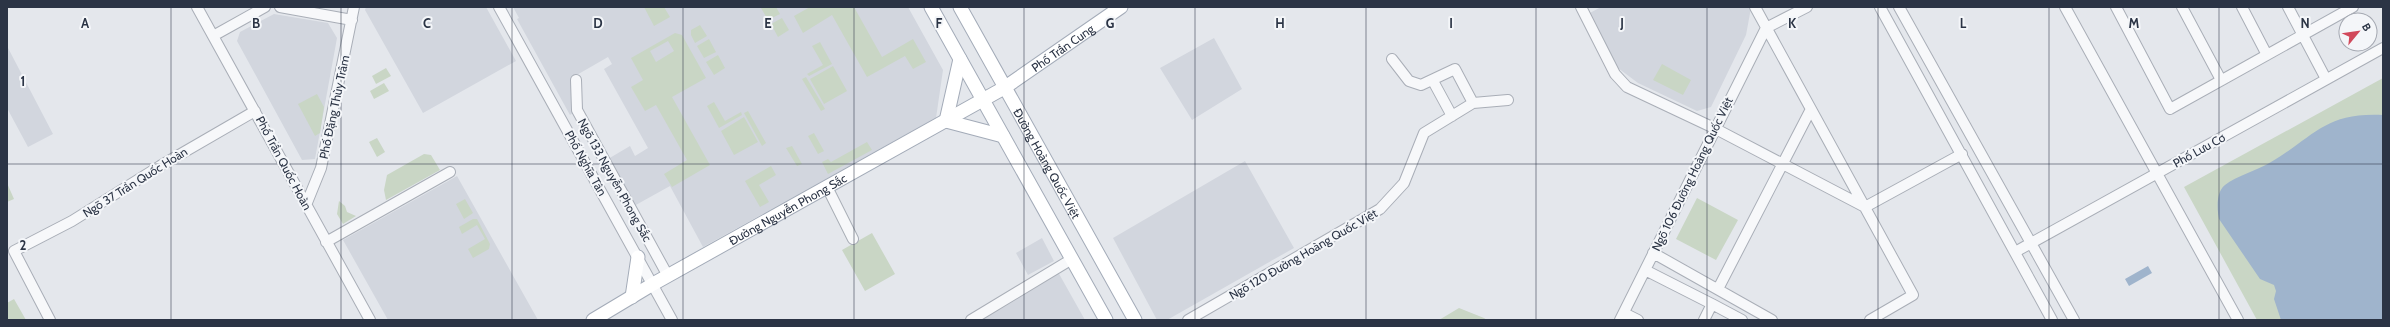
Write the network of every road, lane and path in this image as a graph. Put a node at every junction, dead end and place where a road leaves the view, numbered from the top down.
1 (197, 7) edge
2 (265, 7) edge
3 (280, 7) edge
4 (354, 7) edge
5 (499, 7) edge
6 (931, 7) edge
7 (960, 7) edge
8 (1121, 7) edge
9 (1581, 7) edge
10 (1755, 7) edge
11 (1807, 7) edge
12 (1880, 7) edge
13 (2065, 7) edge
14 (2116, 7) edge
15 (2182, 7) edge
16 (2242, 7) edge
17 (2288, 7) edge
18 (1901, 8) edge
19 (2348, 8) edge
20 (352, 20) junction
21 (1766, 28) junction
22 (2303, 35) junction
23 (213, 36) junction
24 (2383, 48) edge
25 (2267, 54) junction
26 (960, 59) junction
27 (1392, 59) dead end
28 (2326, 79) junction
29 (576, 80) dead end
30 (2222, 80) junction
31 (1433, 81) junction
32 (1004, 88) junction
33 (983, 100) junction
34 (1508, 100) dead end
35 (1473, 103) junction
36 (1811, 109) junction
37 (255, 111) junction
38 (1452, 116) junction
39 (946, 121) junction
40 (1714, 128) junction
41 (1003, 136) junction
42 (1962, 154) junction
43 (1782, 164) junction
44 (450, 172) dead end
45 (2158, 173) junction
46 (827, 187) junction
47 (306, 205) junction
48 (1865, 207) junction
49 (853, 239) dead end
50 (326, 242) junction
51 (2031, 243) junction
52 (2015, 252) junction
53 (1653, 253) junction
54 (638, 257) junction
55 (1072, 259) junction
56 (1644, 270) junction
57 (668, 276) junction
58 (653, 284) junction
59 (1718, 289) junction
60 (632, 297) junction
61 (1712, 304) junction
62 (1622, 316) edge
63 (50, 320) edge
64 (370, 320) edge
65 (593, 320) edge
66 (672, 320) edge
67 (971, 320) edge
68 (1106, 320) edge
69 (1135, 320) edge
70 (1188, 320) edge
71 (1638, 320) edge
72 (1704, 320) edge
73 (1742, 320) edge
74 (1772, 320) edge
75 (1870, 320) edge
76 (2052, 320) edge
77 (2074, 320) edge
78 (2238, 320) edge

1 - 23 street, Phố Trần Quốc Hoàn
2 - 23 street
3 - 20 street
4 - 20 street, Phố Đặng Thùy Trâm
5 - 54 street, Phố Nghĩa Tân
6 - 26 main road, Đường Hoàng Quốc Việt
7 - 32 main road, Đường Hoàng Quốc Việt
8 - 32 main road, Phố Trần Cung
9 - 40 street
10 - 21 street
11 - 21 street
12 - 42 street
13 - 45 street
14 - 30 street
15 - 30 street
16 - 25 street
17 - 22 street
18 - 51 street
19 - 22 street
20 - 47 street, Phố Đặng Thùy Trâm
21 - 36 street
21 - 40 street, Ngõ 106 Đường Hoàng Quốc Việt
22 - 25 street
22 - 28 street
23 - 37 street, Phố Trần Quốc Hoàn
24 - 28 street, Phố Lưu Cơ
25 - 30 street
26 - 33 main road, Đường Hoàng Quốc Việt
26 - 39 main road
27 - 31 street
28 - 45 street, Phố Lưu Cơ
29 - 57 street, Ngõ 133 Nguyễn Phong Sắc
31 - 35 street
31 - 38 street
32 - 33 main road, Phố Trần Cung
32 - 69 main road, Đường Hoàng Quốc Việt
33 - 39 main road, Đường Nguyễn Phong Sắc
33 - 41 main road, Đường Hoàng Quốc Việt
34 - 35 street
35 - 38 street, Ngõ 120 Đường Hoàng Quốc Việt
36 - 43 street
36 - 48 street
37 - 47 street, Phố Trần Quốc Hoàn
37 - 63 street, Ngõ 37 Trần Quốc Hoàn
38 - 70 street, Ngõ 120 Đường Hoàng Quốc Việt
39 - 41 main road
39 - 46 main road, Đường Nguyễn Phong Sắc
40 - 43 street
40 - 53 street, Ngõ 106 Đường Hoàng Quốc Việt
41 - 55 main road, Đường Hoàng Quốc Việt
42 - 48 street
42 - 52 street
43 - 48 street
43 - 59 street
44 - 50 street
45 - 51 street, Phố Lưu Cơ
45 - 78 street
46 - 49 street
46 - 57 main road, Đường Nguyễn Phong Sắc
47 - 50 street, Phố Trần Quốc Hoàn
48 - 75 street
50 - 64 street, Phố Trần Quốc Hoàn
51 - 52 street, Phố Lưu Cơ
51 - 77 street
52 - 76 street
53 - 56 street, Ngõ 106 Đường Hoàng Quốc Việt
53 - 59 street
54 - 58 street, Phố Nghĩa Tân
54 - 60 main road
55 - 67 street
55 - 68 main road, Đường Hoàng Quốc Việt
56 - 61 street
56 - 62 street, Ngõ 106 Đường Hoàng Quốc Việt
57 - 58 main road, Đường Nguyễn Phong Sắc
58 - 60 main road, Đường Nguyễn Phong Sắc
58 - 66 street, Phố Nghĩa Tân
59 - 74 street
60 - 65 main road, Đường Nguyễn Phong Sắc
61 - 72 street
61 - 73 street
62 - 71 street

